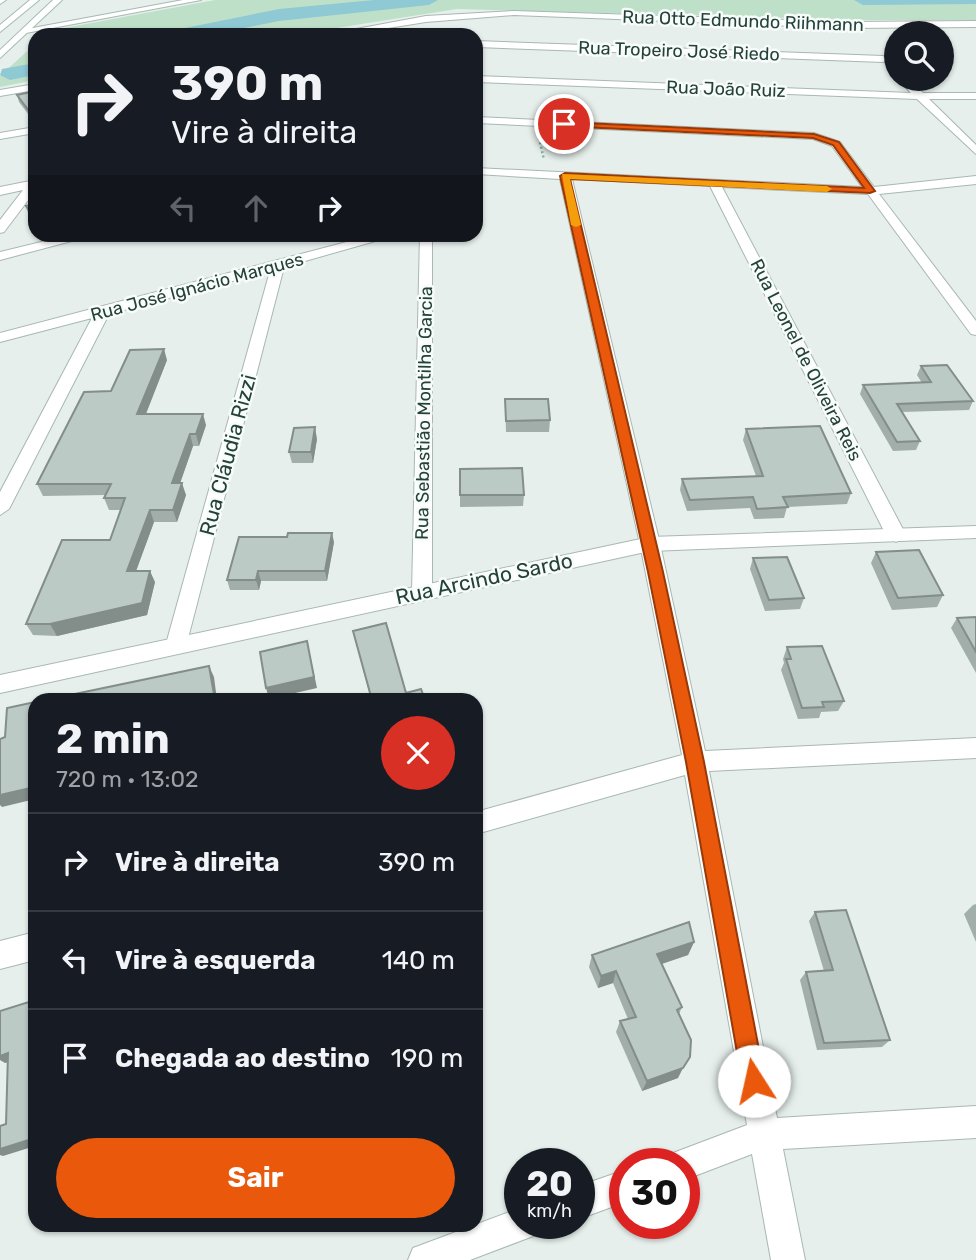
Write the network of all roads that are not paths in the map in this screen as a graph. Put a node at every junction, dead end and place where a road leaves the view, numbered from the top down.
1 (35, 0) edge
2 (58, 0) edge
3 (197, 0) edge
4 (45, 12) junction
5 (89, 19) junction
6 (976, 24) edge
7 (848, 25) junction
8 (28, 28) edge
9 (37, 28) edge
10 (385, 28) edge
11 (0, 29) edge
12 (26, 30) edge
13 (857, 34) dead end
14 (483, 44) edge
15 (874, 50) dead end
16 (0, 55) edge
17 (483, 79) edge
18 (28, 88) edge
19 (916, 91) edge
20 (0, 93) edge
21 (921, 96) junction
22 (976, 96) edge
23 (483, 120) edge
24 (28, 131) edge
25 (0, 136) edge
26 (976, 151) edge
27 (483, 172) edge
28 (565, 176) junction
29 (976, 180) edge
30 (715, 184) junction
31 (28, 185) edge
32 (0, 191) edge
33 (870, 191) junction
34 (28, 193) edge
35 (0, 229) edge
36 (59, 242) edge
37 (365, 242) edge
38 (426, 242) edge
39 (0, 256) edge
40 (278, 266) junction
41 (102, 313) junction
42 (976, 331) edge
43 (0, 338) edge
44 (0, 509) edge
45 (976, 532) edge
46 (896, 535) junction
47 (649, 544) junction
48 (422, 592) junction
49 (177, 644) junction
50 (0, 684) edge
51 (976, 748) edge
52 (695, 762) junction
53 (483, 821) edge
54 (28, 948) edge
55 (0, 955) edge
56 (976, 1122) edge
57 (764, 1134) junction
58 (700, 1158) edge
59 (504, 1230) edge
60 (425, 1260) edge
61 (788, 1260) edge

1 - 11 street
2 - 4 street
3 - 5 street
4 - 5 street
4 - 8 street
5 - 9 street
6 - 7 street, Rua Otto Edmundo Riihmann
7 - 10 street, Rua Otto Edmundo Riihmann
7 - 13 street
12 - 16 street
14 - 15 street, Rua Tropeiro José Riedo
17 - 21 street, Rua João Ruiz
18 - 20 street
19 - 21 street
21 - 22 street, Rua João Ruiz
21 - 26 street
23 - 33 street
24 - 25 street
27 - 28 street
28 - 30 street
28 - 47 street
29 - 33 street
30 - 33 street
30 - 46 street, Rua Leonel de Oliveira Reis
31 - 32 street
33 - 42 street
34 - 35 street
36 - 39 street
37 - 40 street, Rua José Ignácio Marques
38 - 48 street, Rua Sebastião Montilha Garcia
40 - 41 street, Rua José Ignácio Marques
40 - 49 street, Rua Cláudia Rizzi
41 - 43 street, Rua José Ignácio Marques
41 - 44 street
45 - 46 street, Rua Arcindo Sardo
46 - 47 street, Rua Arcindo Sardo
47 - 48 street, Rua Arcindo Sardo
47 - 52 street
48 - 49 street, Rua Arcindo Sardo
49 - 50 street, Rua Arcindo Sardo
51 - 52 street
52 - 53 street
52 - 57 street
54 - 55 street
56 - 57 street
57 - 58 street
57 - 61 street
59 - 60 street

